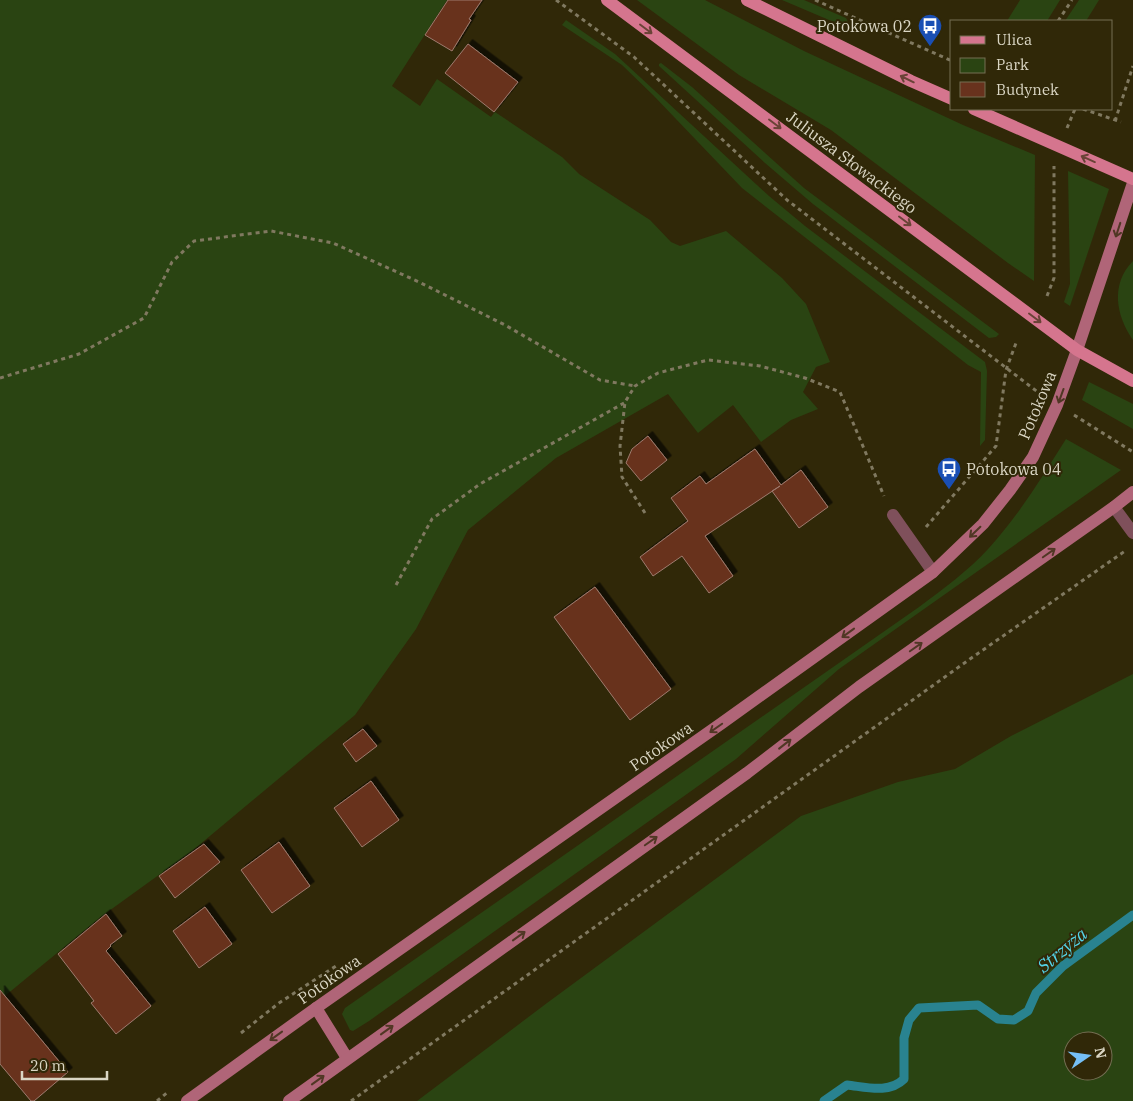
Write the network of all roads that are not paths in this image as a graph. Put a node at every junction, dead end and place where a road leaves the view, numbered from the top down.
1 (607, 0) edge
2 (747, 0) edge
3 (950, 98) edge
4 (976, 110) edge
5 (1133, 179) edge
6 (1133, 183) edge
7 (1078, 350) junction
8 (1133, 382) edge
9 (1133, 492) edge
10 (1114, 507) junction
11 (893, 515) road end
12 (1133, 533) edge
13 (933, 572) junction
14 (316, 1008) junction
15 (347, 1058) junction
16 (187, 1101) edge
17 (289, 1101) edge

1 -> 7 main road, Juliusza Słowackiego
3 -> 2 main road
5 -> 4 main road
6 -> 7 main road, Potokowa
7 - 8 main road, Juliusza Słowackiego
7 -> 13 main road, Potokowa
9 - 10 main road
10 - 12 lane
15 -> 10 main road
11 - 13 lane
13 -> 14 main road, Potokowa
14 - 15 main road
14 -> 16 main road, Potokowa
17 -> 15 main road

